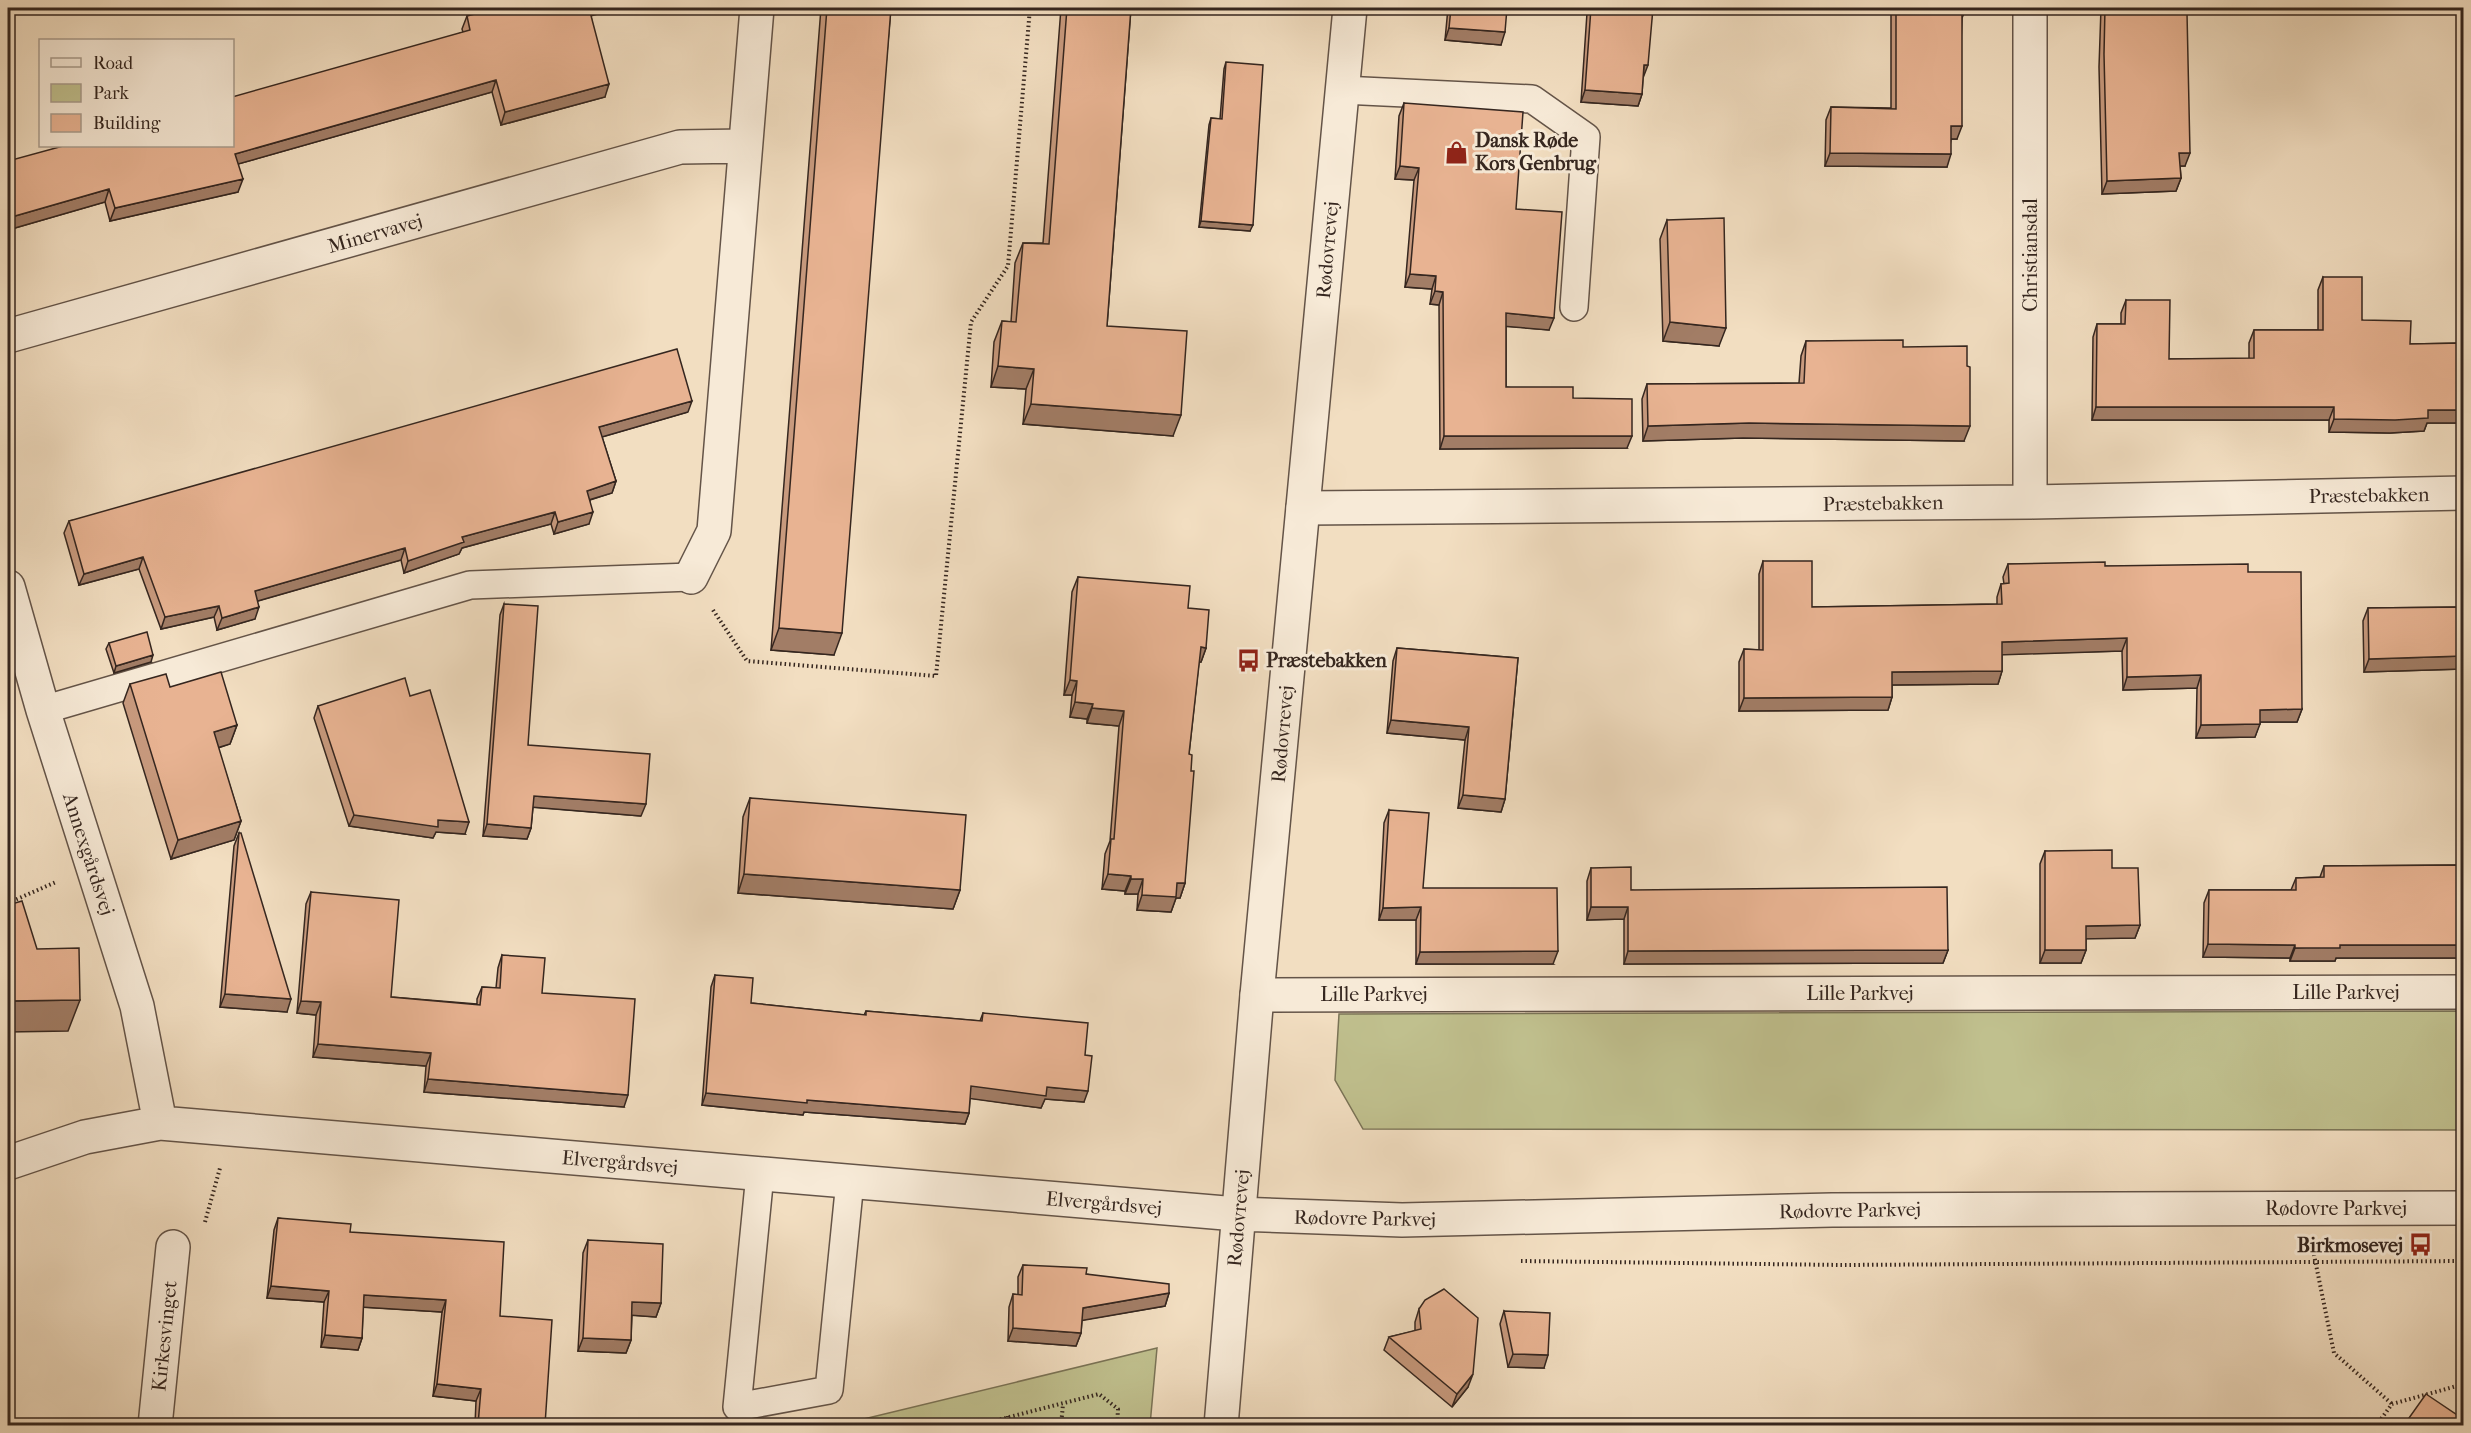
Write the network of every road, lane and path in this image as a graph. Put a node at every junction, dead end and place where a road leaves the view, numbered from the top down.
1 (757, 8) edge
2 (1030, 8) edge
3 (1350, 8) edge
4 (2030, 8) edge
5 (1342, 90) junction
6 (745, 146) junction
7 (1574, 307) dead end
8 (8, 336) edge
9 (2463, 493) edge
10 (2030, 502) junction
11 (1303, 508) junction
12 (691, 577) junction
13 (8, 587) edge
14 (43, 710) junction
15 (93, 866) junction
16 (8, 903) edge
17 (2463, 992) edge
18 (1257, 994) junction
19 (160, 1123) junction
20 (233, 1129) junction
21 (8, 1163) edge
22 (760, 1174) junction
23 (850, 1181) junction
24 (2305, 1208) junction
25 (2463, 1208) edge
26 (1238, 1214) junction
27 (173, 1248) joint
28 (1520, 1261) dead end
29 (2463, 1261) edge
30 (2316, 1262) junction
31 (2463, 1384) edge
32 (1063, 1404) junction
33 (2392, 1404) junction
34 (1008, 1416) junction
35 (155, 1425) edge
36 (974, 1425) edge
37 (1008, 1425) edge
38 (1061, 1425) edge
39 (1117, 1425) edge
40 (1221, 1425) edge
41 (2376, 1425) edge

1 - 6 street
2 - 12 path
3 - 5 street, Rødovrevej
4 - 10 street, Christiansdal
5 - 7 lane
5 - 11 street, Rødovrevej
6 - 8 street, Minervavej
6 - 12 street
9 - 10 street, Præstebakken
10 - 11 street, Præstebakken
11 - 18 street, Rødovrevej
12 - 14 lane
13 - 14 street, Annexgårdsvej
14 - 15 street, Annexgårdsvej
15 - 16 path
15 - 19 street, Annexgårdsvej
17 - 18 street, Lille Parkvej
18 - 26 street, Rødovrevej
19 - 20 street, Elvergårdsvej
19 - 21 street, Elvergårdsvej
20 - 22 street, Elvergårdsvej
20 - 27 path
22 - 23 street, Elvergårdsvej
22 - 23 lane
23 - 26 street, Elvergårdsvej
24 - 25 street, Rødovre Parkvej
24 - 26 street, Rødovre Parkvej
24 - 30 path
26 - 40 street, Rødovrevej
27 - 35 street, Kirkesvinget
28 - 30 path
29 - 30 path
30 - 33 path
31 - 33 path
32 - 34 path
32 - 38 path
32 - 39 path
33 - 41 path
34 - 36 path
34 - 37 path

